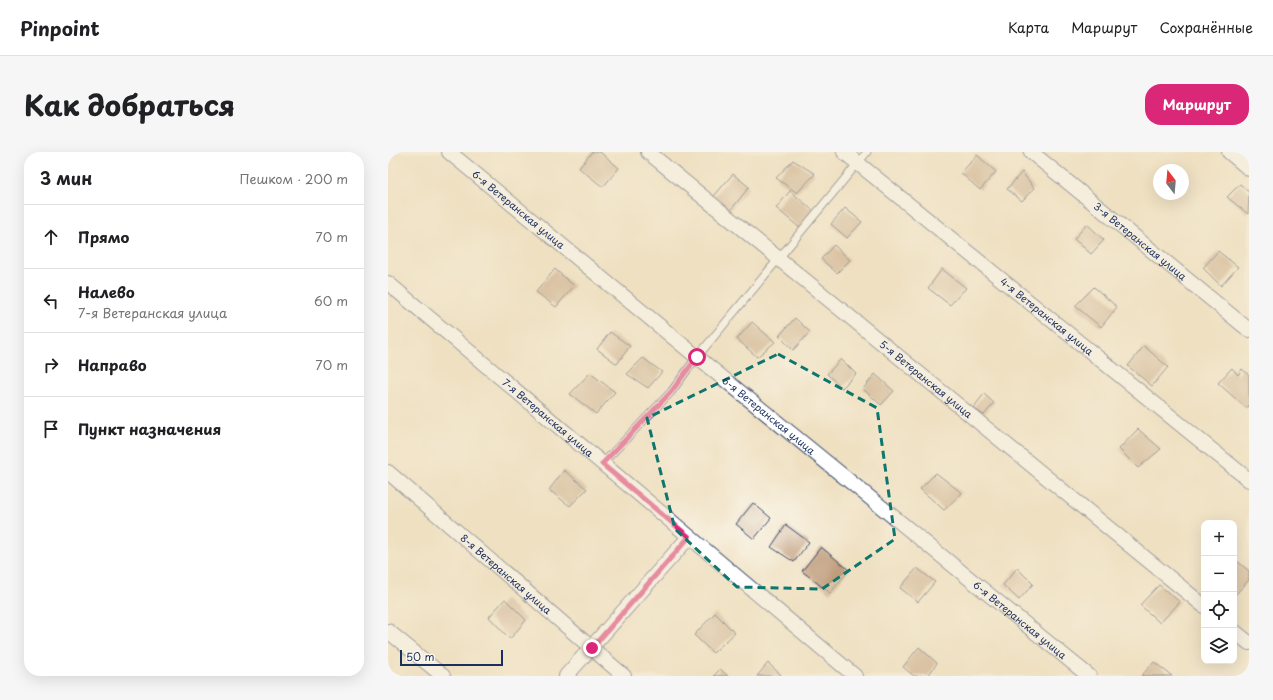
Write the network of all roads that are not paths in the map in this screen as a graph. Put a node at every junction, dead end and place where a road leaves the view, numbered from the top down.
1 (449, 152) edge
2 (648, 152) edge
3 (844, 152) edge
4 (867, 152) edge
5 (1031, 152) edge
6 (1229, 152) edge
7 (858, 164) junction
8 (1249, 169) edge
9 (779, 260) junction
10 (388, 283) edge
11 (1249, 330) edge
12 (697, 357) junction
13 (602, 464) junction
14 (388, 472) edge
15 (1249, 480) edge
16 (689, 537) junction
17 (1201, 604) edge
18 (388, 631) edge
19 (1237, 633) edge
20 (1249, 643) edge
21 (592, 648) junction
22 (443, 676) edge
23 (566, 676) edge
24 (624, 676) edge
25 (855, 676) edge
26 (1090, 676) edge

1 - 12 street, 6-я Ветеранская улица
2 - 9 street, 5-я Ветеранская улица
3 - 7 street, 4-я Ветеранская улица
4 - 7 lane
5 - 11 street, 3-я Ветеранская улица
6 - 8 street
7 - 9 lane
7 - 15 street, 4-я Ветеранская улица
9 - 12 lane
9 - 17 street, 5-я Ветеранская улица
10 - 13 street, 7-я Ветеранская улица
12 - 13 lane
12 - 26 street, 6-я Ветеранская улица
13 - 16 street, 7-я Ветеранская улица
14 - 21 street, 8-я Ветеранская улица
16 - 21 street
16 - 25 street, 7-я Ветеранская улица
18 - 22 street
19 - 20 street
21 - 23 street
21 - 24 street, 8-я Ветеранская улица

